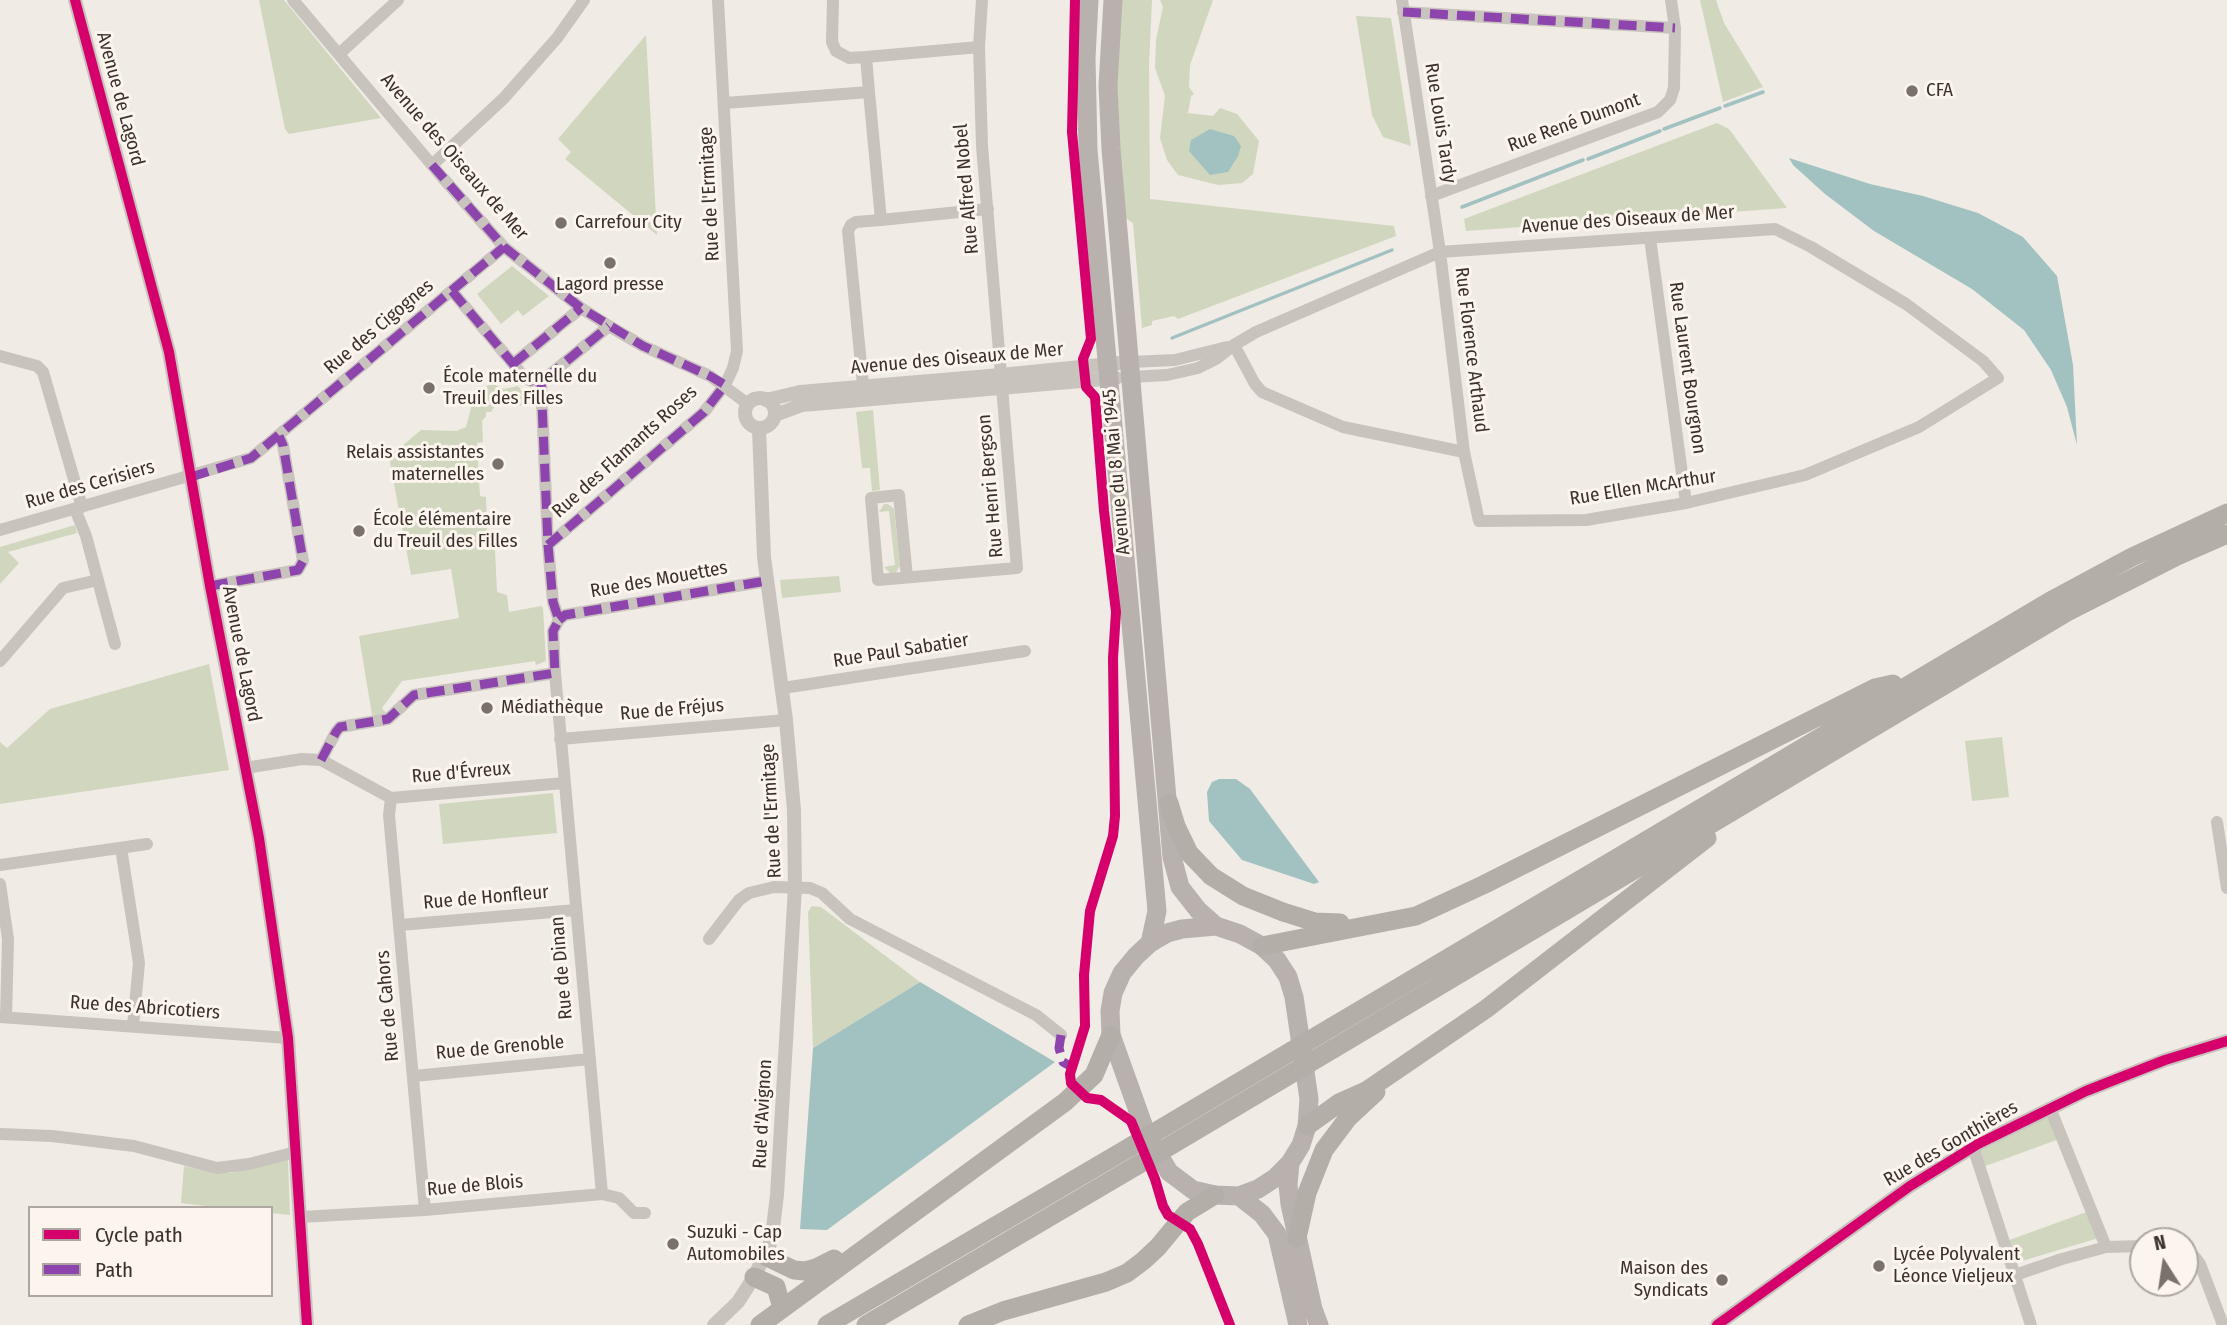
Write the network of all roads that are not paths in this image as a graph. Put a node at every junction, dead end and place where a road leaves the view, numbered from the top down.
1 (75, 0) edge
2 (293, 0) edge
3 (398, 0) edge
4 (584, 0) edge
5 (718, 0) edge
6 (833, 0) edge
7 (982, 0) edge
8 (1089, 0) edge
9 (1112, 0) edge
10 (1671, 0) edge
11 (1403, 6) edge
12 (1675, 28) junction
13 (979, 47) junction
14 (339, 54) junction
15 (866, 57) junction
16 (869, 92) junction
17 (725, 103) junction
18 (432, 165) junction
19 (1432, 197) junction
20 (988, 209) junction
21 (881, 220) junction
22 (1650, 238) junction
23 (504, 247) junction
24 (1440, 253) junction
25 (452, 291) junction
26 (581, 308) junction
27 (609, 326) junction
28 (1234, 345) junction
29 (0, 356) edge
30 (513, 364) junction
31 (1130, 370) junction
32 (1108, 371) junction
33 (525, 378) junction
34 (1998, 378) joint
35 (541, 380) junction
36 (1002, 381) junction
37 (725, 385) junction
38 (864, 393) junction
39 (766, 400) junction
40 (542, 403) junction
41 (748, 404) junction
42 (775, 415) junction
43 (759, 429) junction
44 (279, 436) junction
45 (1464, 452) junction
46 (191, 477) junction
47 (1686, 503) junction
48 (79, 508) junction
49 (2227, 513) edge
50 (0, 530) edge
51 (2227, 534) edge
52 (548, 545) junction
53 (907, 577) junction
54 (98, 580) junction
55 (766, 581) junction
56 (210, 586) junction
57 (558, 620) junction
58 (115, 645) dead end
59 (1026, 652) dead end
60 (0, 661) edge
61 (555, 673) junction
62 (1917, 678) junction
63 (783, 688) junction
64 (786, 720) junction
65 (560, 739) junction
66 (321, 760) junction
67 (245, 768) junction
68 (564, 783) junction
69 (1755, 797) junction
70 (391, 798) junction
71 (1169, 803) junction
72 (2217, 822) dead end
73 (147, 844) dead end
74 (121, 848) junction
75 (0, 866) edge
76 (0, 884) edge
77 (795, 887) junction
78 (2227, 888) edge
79 (576, 909) junction
80 (1373, 924) junction
81 (400, 925) junction
82 (1216, 926) junction
83 (709, 939) dead end
84 (1150, 943) junction
85 (1262, 946) junction
86 (3, 1017) edge
87 (132, 1027) junction
88 (1061, 1035) dead end
89 (1111, 1035) junction
90 (288, 1038) junction
91 (2227, 1041) edge
92 (590, 1059) junction
93 (1409, 1063) junction
94 (414, 1076) junction
95 (2050, 1108) junction
96 (1307, 1126) junction
97 (0, 1133) edge
98 (1973, 1147) junction
99 (296, 1152) junction
100 (1290, 1163) junction
101 (602, 1194) junction
102 (1215, 1195) junction
103 (1239, 1196) junction
104 (425, 1210) junction
105 (645, 1213) dead end
106 (301, 1217) junction
107 (882, 1235) junction
108 (1297, 1238) junction
109 (2129, 1246) edge
110 (2106, 1247) junction
111 (765, 1256) junction
112 (2199, 1263) edge
113 (2015, 1275) junction
114 (754, 1276) junction
115 (782, 1308) junction
116 (307, 1325) edge
117 (714, 1325) edge
118 (760, 1325) edge
119 (827, 1325) edge
120 (866, 1325) edge
121 (968, 1325) edge
122 (1298, 1325) edge
123 (1319, 1325) edge
124 (1717, 1325) edge
125 (2031, 1325) edge
126 (2223, 1325) edge

1 - 46 street, Avenue de Lagord
2 - 14 street, Avenue des Oiseaux de Mer
3 - 14 street
4 - 18 street
5 - 17 street, Rue de l'Ermitage
6 - 15 street
7 - 13 street, Rue Alfred Nobel
8 - 32 main road, Avenue du 8 Mai 1945
9 - 31 main road, Avenue du 8 Mai 1945
10 - 12 street, Rue René Dumont
11 - 12 street
11 - 19 street, Rue Louis Tardy
12 - 19 street, Rue René Dumont
13 - 15 street
13 - 20 street, Rue Alfred Nobel
14 - 18 street, Avenue des Oiseaux de Mer
15 - 16 street
16 - 17 street
16 - 21 street
17 - 37 street, Rue de l'Ermitage
18 - 23 street, Avenue des Oiseaux de Mer
19 - 24 street, Rue Louis Tardy
20 - 21 street
20 - 36 street, Rue Alfred Nobel
21 - 38 street
22 - 24 street, Avenue des Oiseaux de Mer
22 - 34 street, Avenue des Oiseaux de Mer
22 - 47 street, Rue Laurent Bourgnon
23 - 25 street, Rue des Cigognes
23 - 26 street, Avenue des Oiseaux de Mer
24 - 28 street, Avenue des Oiseaux de Mer
24 - 45 street, Rue Florence Arthaud
25 - 30 street
25 - 44 street, Rue des Cigognes
26 - 27 street, Avenue des Oiseaux de Mer
26 - 30 street
27 - 35 street
27 - 37 street, Avenue des Oiseaux de Mer
28 - 31 street, Avenue des Oiseaux de Mer
28 - 45 street
29 - 48 street
30 - 33 street
31 - 32 street, Avenue des Oiseaux de Mer
31 - 71 main road, Avenue du 8 Mai 1945
32 - 36 street, Avenue des Oiseaux de Mer
32 - 84 main road, Avenue du 8 Mai 1945
33 - 35 street
33 - 40 street
34 - 47 street, Rue Ellen McArthur
35 - 40 street, Rue de Dinan
36 - 38 street, Avenue des Oiseaux de Mer
36 - 53 street, Rue Henri Bergson
37 - 41 street, Avenue des Oiseaux de Mer
37 - 52 street, Rue des Flamants Roses
38 - 39 street, Avenue des Oiseaux de Mer
38 - 42 street, Avenue des Oiseaux de Mer
39 - 41 street
39 - 42 street
40 - 52 street, Rue de Dinan
41 - 43 street
42 - 43 street
43 - 55 street, Rue de l'Ermitage
44 - 46 street, Rue des Cigognes
44 - 56 street
45 - 47 street, Rue Ellen McArthur
46 - 48 street, Rue des Cerisiers
46 - 56 street, Avenue de Lagord
48 - 50 street, Rue des Cerisiers
48 - 54 street
49 - 62 highway
51 - 69 highway
52 - 57 street, Rue de Dinan
53 - 53 street, Rue Henri Bergson
54 - 58 street
54 - 60 street
55 - 57 street, Rue des Mouettes
55 - 63 street, Rue de l'Ermitage
56 - 67 street, Avenue de Lagord
57 - 61 street, Rue de Dinan
59 - 63 street, Rue Paul Sabatier
61 - 65 street, Rue de Dinan
61 - 66 street
62 - 80 highway
62 - 119 highway, bridge
63 - 64 street, Rue de l'Ermitage
64 - 65 street, Rue de Fréjus
64 - 77 street, Rue de l'Ermitage
65 - 68 street, Rue de Dinan
66 - 67 street
66 - 70 street, Rue d'Évreux
67 - 90 street, Avenue de Lagord
68 - 70 street, Rue d'Évreux
68 - 79 street, Rue de Dinan
69 - 93 highway
69 - 120 highway, bridge
70 - 81 street, Rue de Cahors
71 - 80 highway
71 - 82 main road, Avenue du 8 Mai 1945
72 - 78 street
73 - 74 street
74 - 75 street
74 - 87 street
76 - 86 street
77 - 83 street
77 - 88 street, Rue de l'Ermitage
77 - 111 street, Rue d'Avignon
79 - 81 street, Rue de Honfleur
79 - 92 street, Rue de Dinan
80 - 85 highway
81 - 94 street, Rue de Cahors
82 - 84 main road, Avenue du 8 Mai 1945
82 - 85 main road, Avenue du 8 Mai 1945
84 - 89 main road, Avenue du 8 Mai 1945
85 - 96 main road, Avenue du 8 Mai 1945
86 - 87 street, Rue des Abricotiers
87 - 90 street, Rue des Abricotiers
89 - 102 main road, Avenue du 8 Mai 1945
89 - 107 highway
90 - 99 street, Avenue de Lagord
91 - 95 street, Rue des Gonthières
92 - 94 street, Rue de Grenoble
92 - 101 street, Rue de Dinan
93 - 96 highway
93 - 108 highway
94 - 104 street, Rue de Cahors
95 - 98 street, Rue des Gonthières
95 - 110 street
96 - 100 main road, Avenue du 8 Mai 1945
97 - 99 street
98 - 113 street
98 - 124 street, Rue des Gonthières
99 - 106 street, Avenue de Lagord
100 - 103 main road, Avenue du 8 Mai 1945
100 - 108 main road, Avenue du 8 Mai 1945
101 - 104 street, Rue de Blois
101 - 105 street
102 - 103 main road, Avenue du 8 Mai 1945
102 - 121 highway
103 - 122 main road
104 - 106 street, Rue de Blois
106 - 116 street, Avenue de Lagord
107 - 111 highway
107 - 115 highway
108 - 123 main road, Avenue du 8 Mai 1945
109 - 110 street
110 - 113 street
111 - 114 street, Rue d'Avignon
112 - 126 street
113 - 125 street
114 - 115 highway
114 - 117 street, Rue d'Avignon
115 - 118 highway

